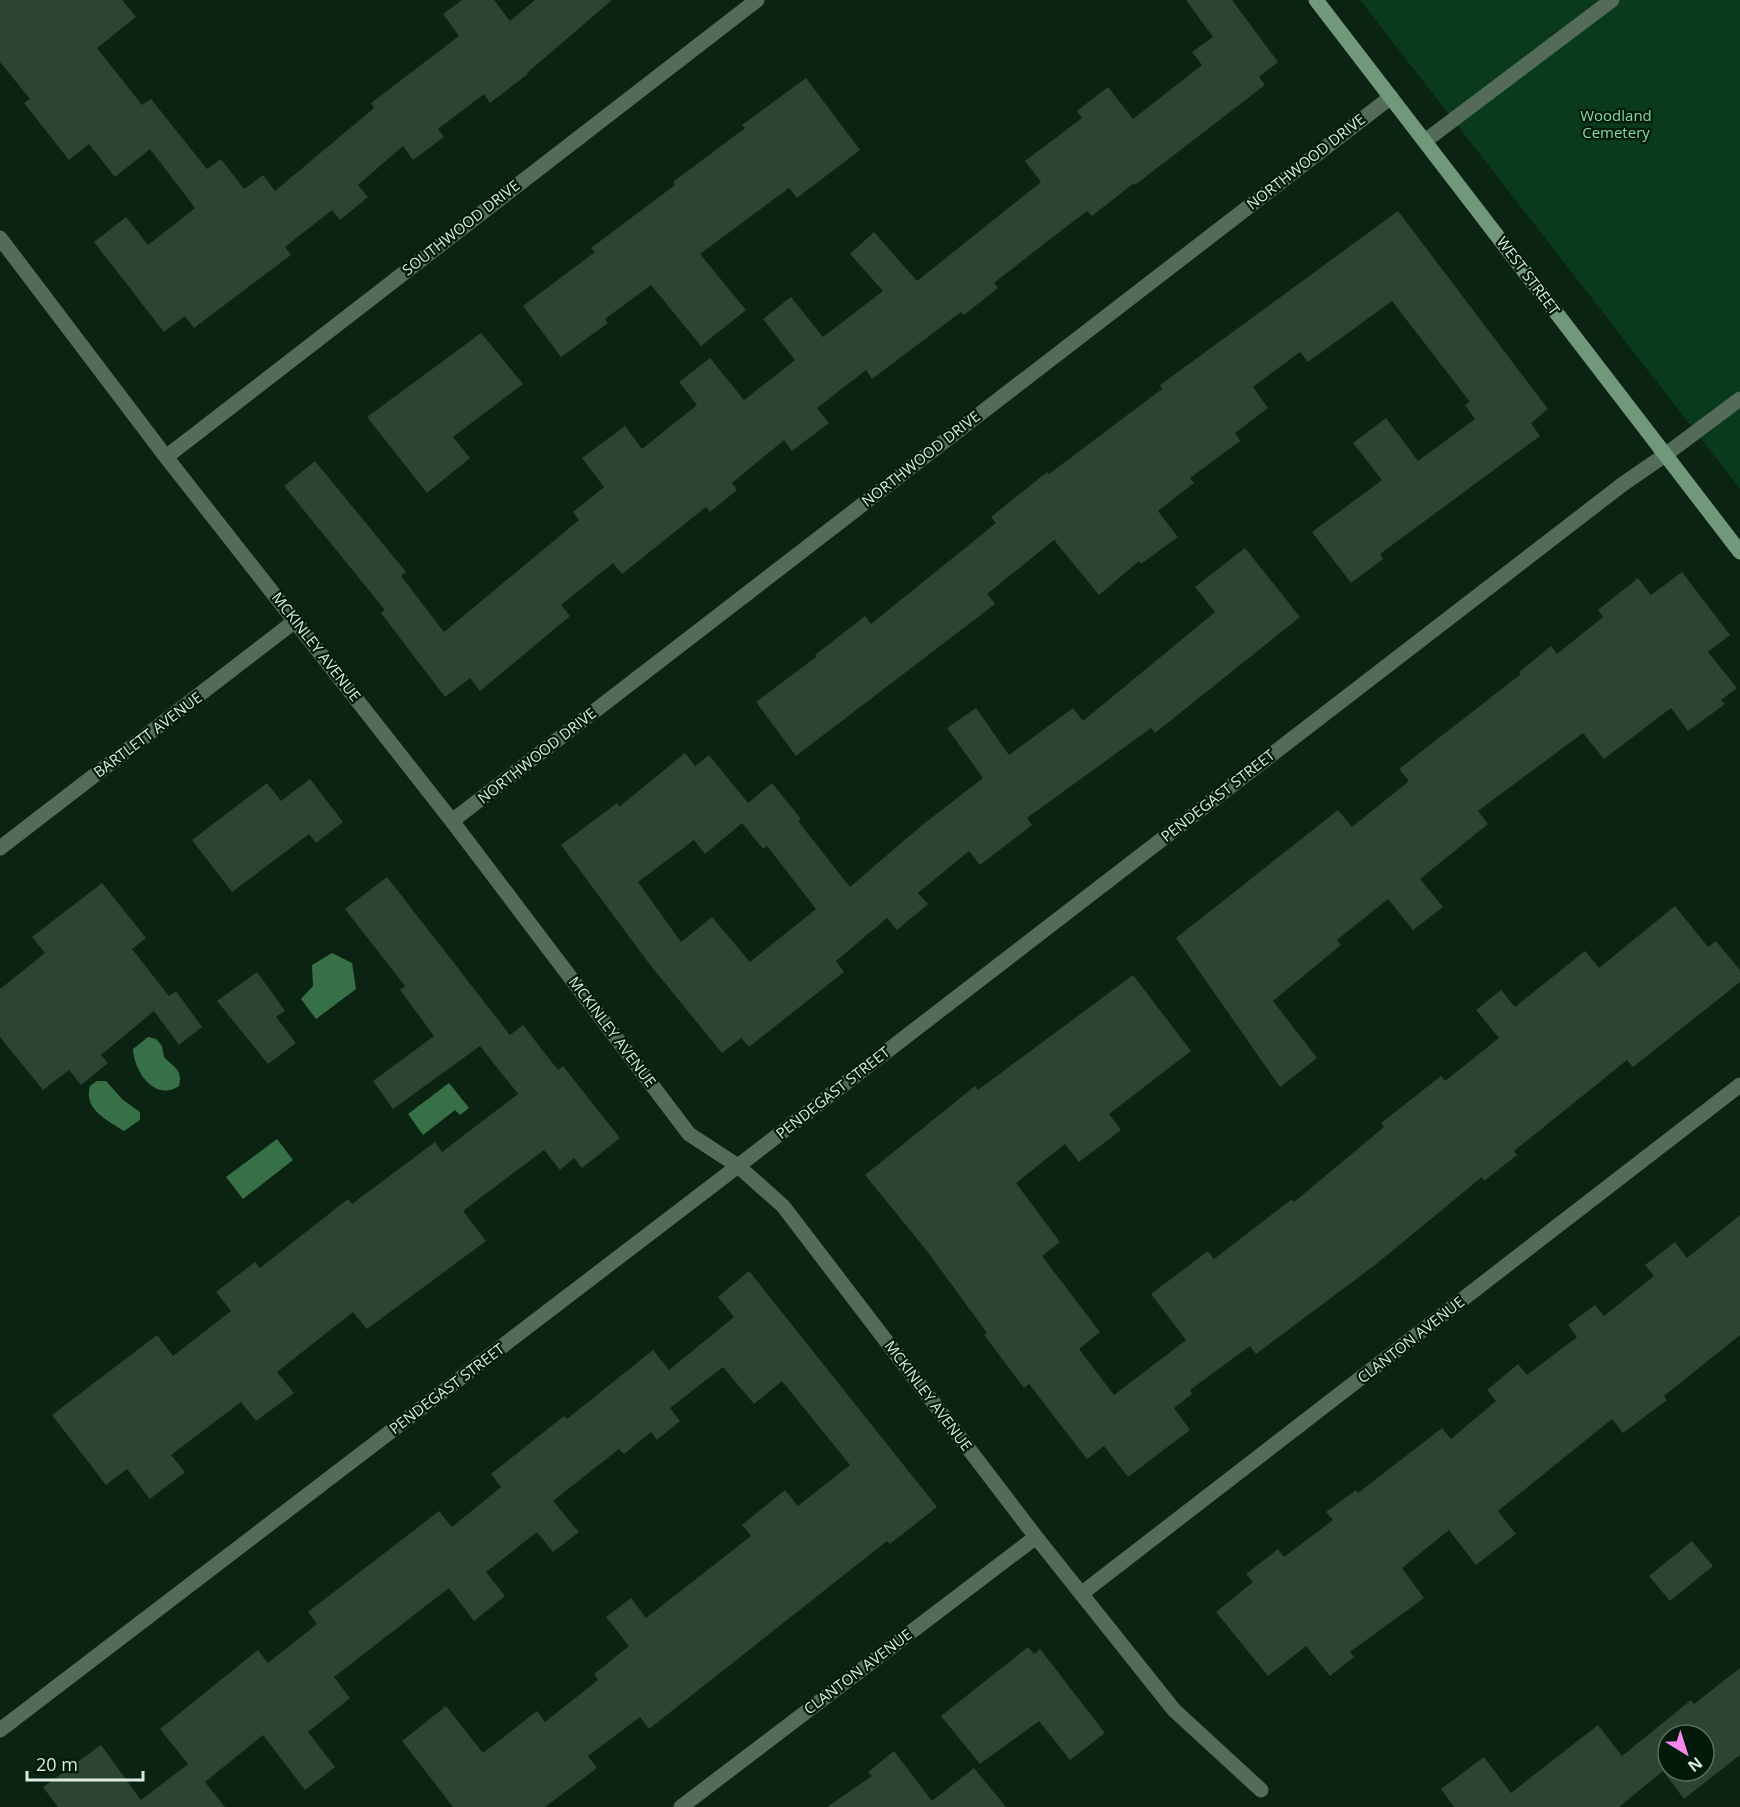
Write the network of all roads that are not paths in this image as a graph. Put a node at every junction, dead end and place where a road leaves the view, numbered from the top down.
1 (757, 0) edge
2 (1316, 0) edge
3 (1612, 0) edge
4 (1391, 97) junction
5 (1425, 141) junction
6 (0, 238) edge
7 (1740, 399) edge
8 (1665, 455) junction
9 (166, 457) junction
10 (1740, 552) edge
11 (296, 621) junction
12 (452, 821) junction
13 (0, 848) edge
14 (1740, 1085) edge
15 (738, 1166) junction
16 (1036, 1537) junction
17 (1081, 1594) junction
18 (0, 1730) edge
19 (1261, 1790) dead end
20 (681, 1807) edge

1 - 9 street, SOUTHWOOD DRIVE
2 - 4 main road, WEST STREET
3 - 5 street
4 - 5 main road, WEST STREET
4 - 12 street, NORTHWOOD DRIVE
5 - 8 main road, WEST STREET
6 - 9 street, MCKINLEY AVENUE
7 - 8 street, PENDEGAST STREET
8 - 10 main road, WEST STREET
8 - 15 street, PENDEGAST STREET
9 - 11 street, MCKINLEY AVENUE
11 - 12 street, MCKINLEY AVENUE
11 - 13 street, BARTLETT AVENUE
12 - 15 street, MCKINLEY AVENUE
14 - 17 street, CLANTON AVENUE
15 - 16 street, MCKINLEY AVENUE
15 - 18 street, PENDEGAST STREET
16 - 17 street, MCKINLEY AVENUE
16 - 20 street, CLANTON AVENUE
17 - 19 street, MCKINLEY AVENUE

